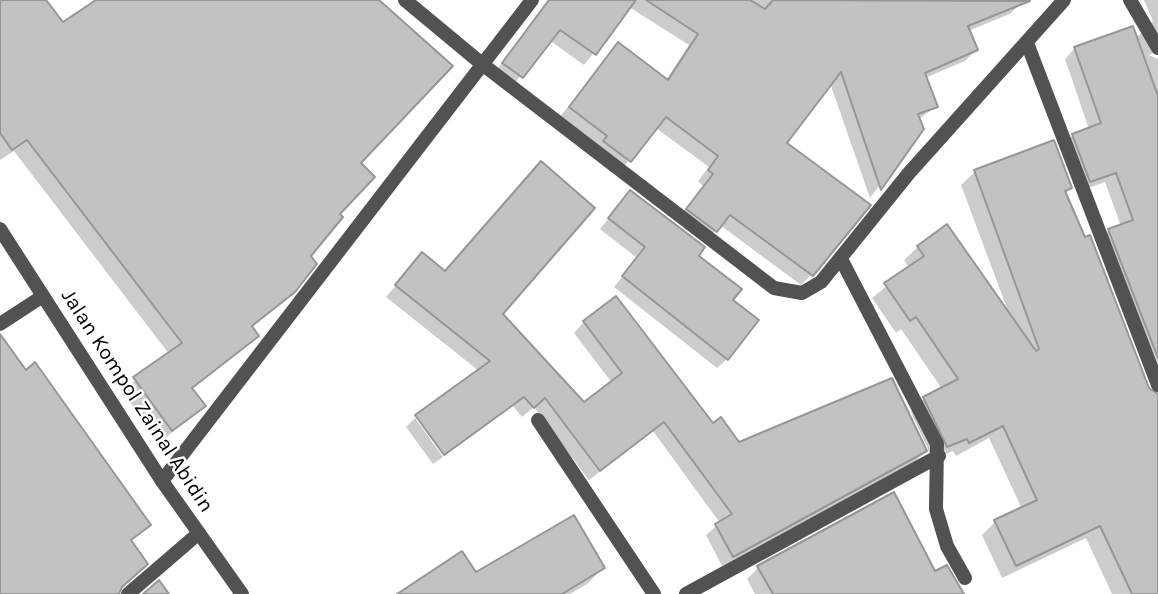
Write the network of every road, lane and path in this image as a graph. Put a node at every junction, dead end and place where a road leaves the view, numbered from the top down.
1 (405, 0) edge
2 (532, 0) edge
3 (1064, 0) edge
4 (1130, 0) edge
5 (1027, 43) junction
6 (1158, 48) edge
7 (482, 64) junction
8 (0, 229) edge
9 (841, 259) junction
10 (43, 296) junction
11 (0, 324) edge
12 (1158, 385) edge
13 (538, 420) dead end
14 (939, 456) junction
15 (162, 481) junction
16 (199, 533) junction
17 (965, 578) dead end
18 (128, 594) edge
19 (242, 594) edge
20 (654, 594) edge
21 (686, 594) edge

1 - 7 street
2 - 7 street
3 - 5 street
4 - 6 street
5 - 9 street
5 - 12 street
7 - 9 street
7 - 15 street
8 - 10 street, Jalan Kompol Zainal Abidin
9 - 14 street
10 - 11 street
10 - 15 street, Jalan Kompol Zainal Abidin
13 - 20 street
14 - 17 street
14 - 21 street
15 - 16 street, Jalan Kompol Zainal Abidin
16 - 18 street
16 - 19 street, Jalan Kompol Zainal Abidin

